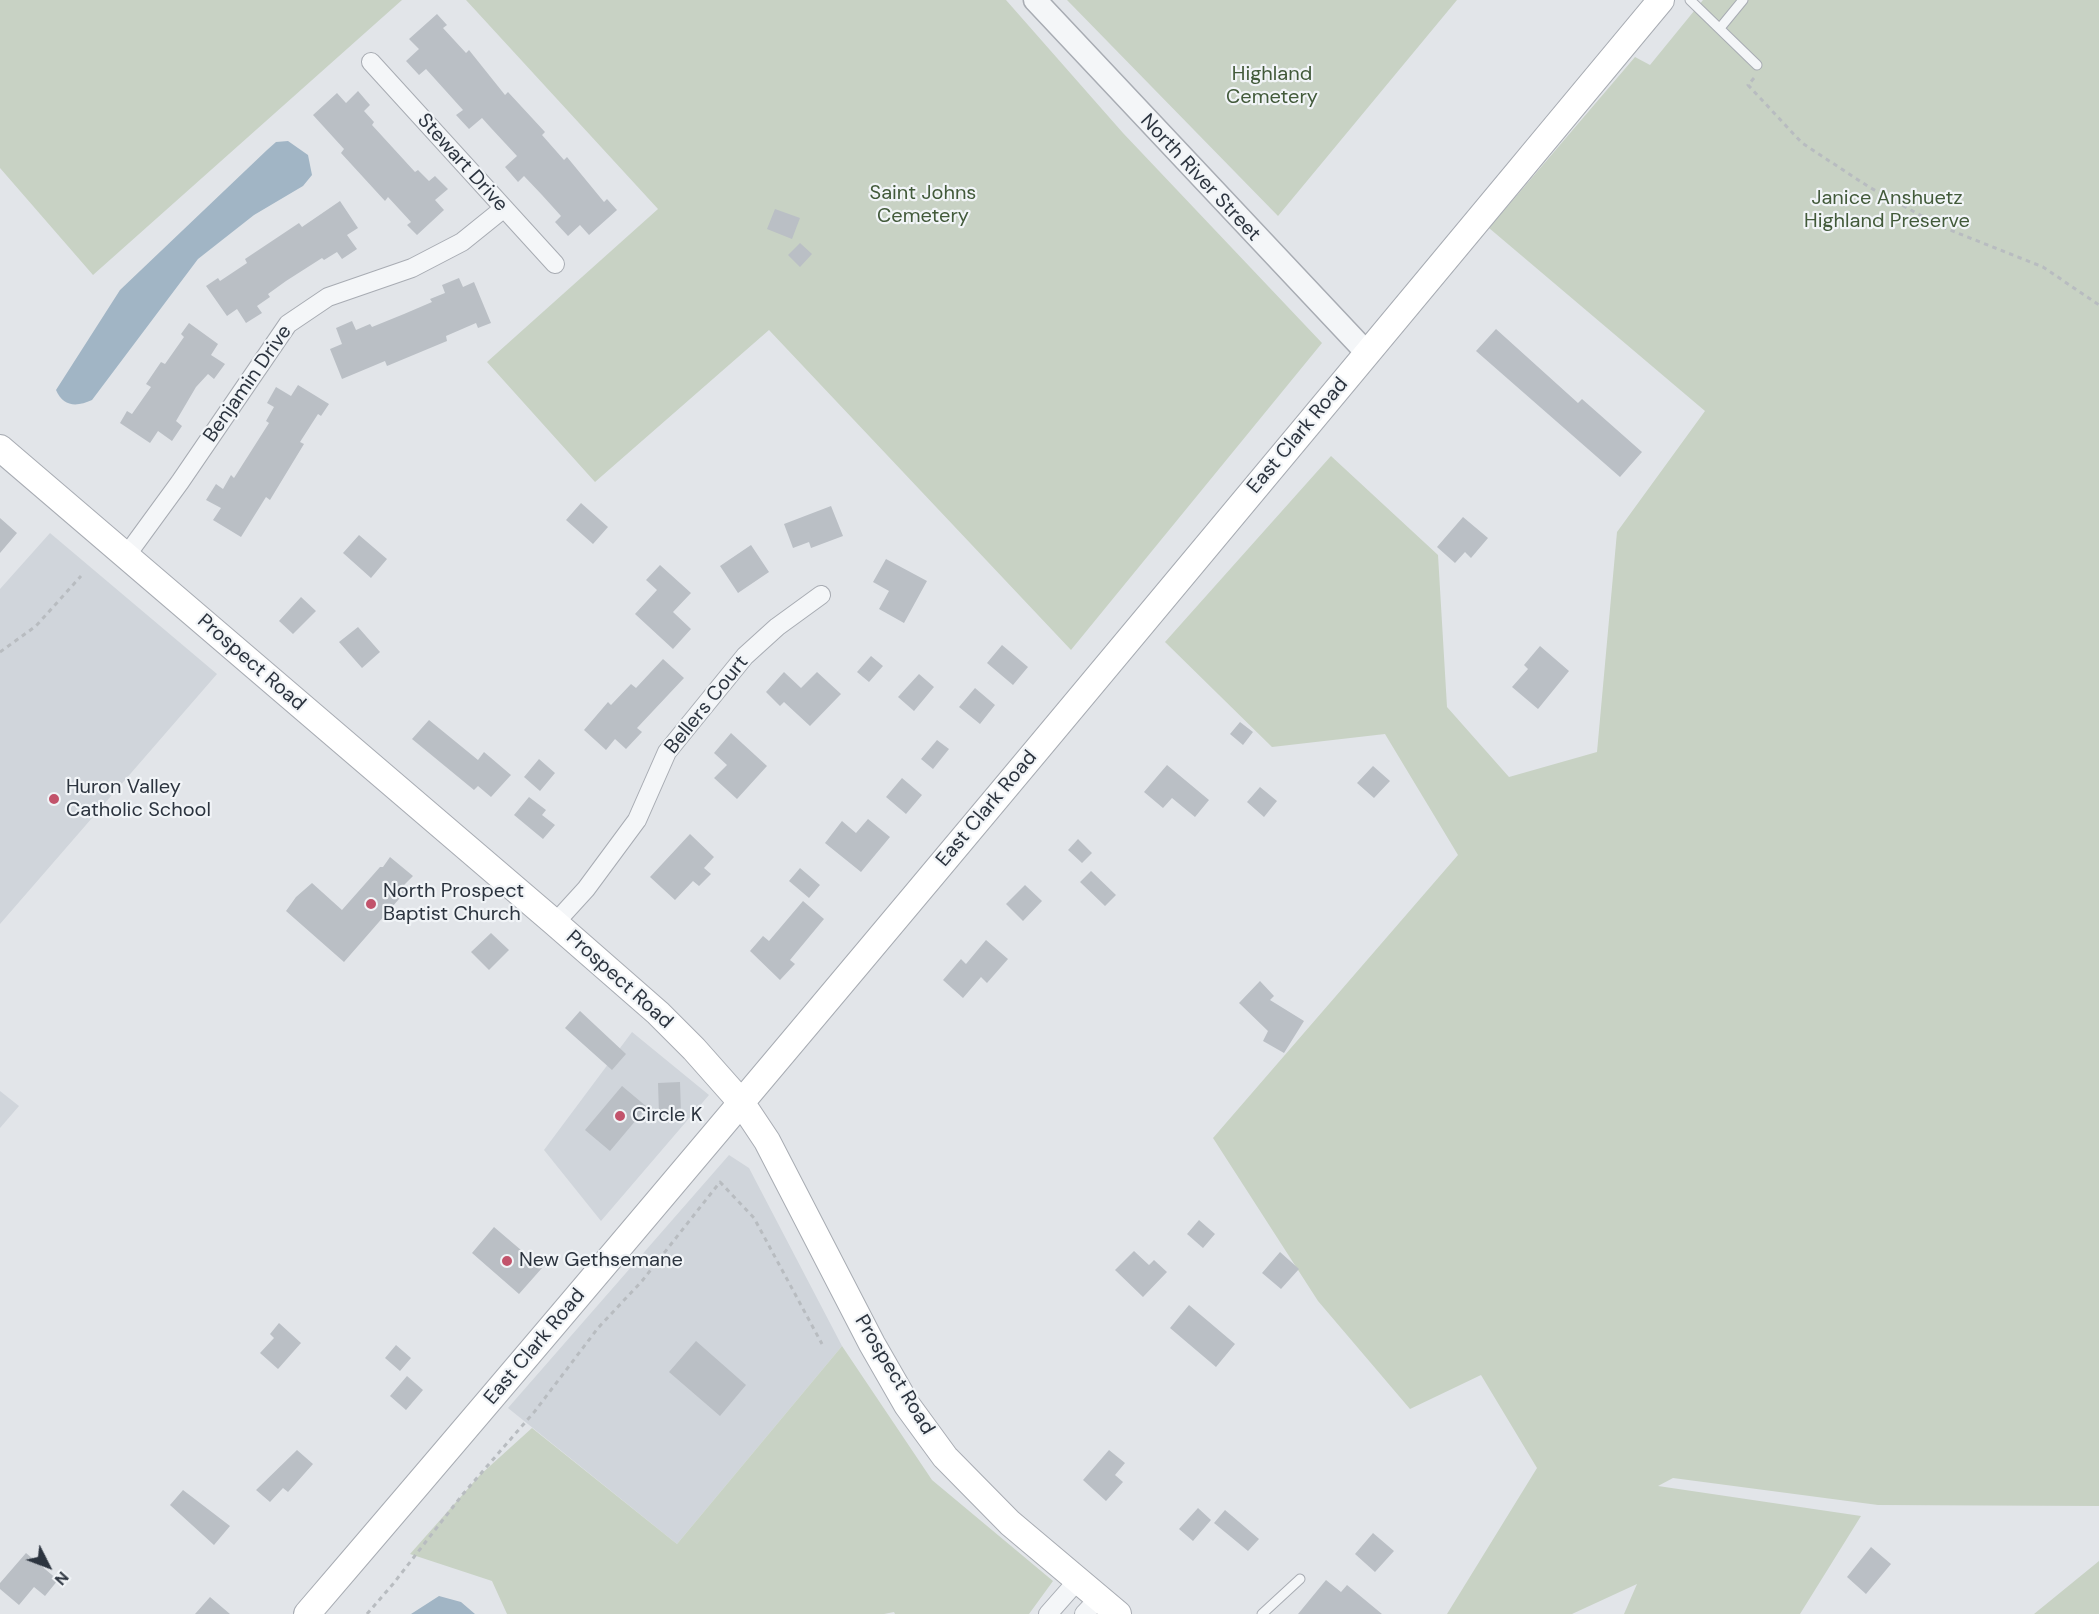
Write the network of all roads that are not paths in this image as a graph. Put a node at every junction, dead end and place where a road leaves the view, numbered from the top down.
1 (1035, 0) edge
2 (1661, 0) edge
3 (1690, 0) edge
4 (1743, 0) edge
5 (1720, 28) junction
6 (371, 62) dead end
7 (1757, 65) dead end
8 (503, 209) junction
9 (555, 264) dead end
10 (1367, 353) junction
11 (0, 448) edge
12 (126, 556) junction
13 (821, 595) dead end
14 (555, 923) junction
15 (741, 1102) junction
16 (1300, 1579) dead end
17 (1078, 1580) junction
18 (1100, 1609) edge
19 (307, 1614) edge
20 (1048, 1614) edge
21 (1262, 1614) edge

1 - 10 street, North River Street
2 - 10 main road, East Clark Road
3 - 5 lane
4 - 5 lane
5 - 7 lane
6 - 8 street, Stewart Drive
8 - 9 street, Stewart Drive
8 - 12 street, Benjamin Drive
10 - 15 main road, East Clark Road
11 - 12 main road, Prospect Road
12 - 14 main road, Prospect Road
13 - 14 street, Bellers Court
14 - 15 main road, Prospect Road
15 - 17 main road, Prospect Road
15 - 19 main road, East Clark Road
16 - 21 lane
17 - 18 main road, Prospect Road
17 - 20 street

